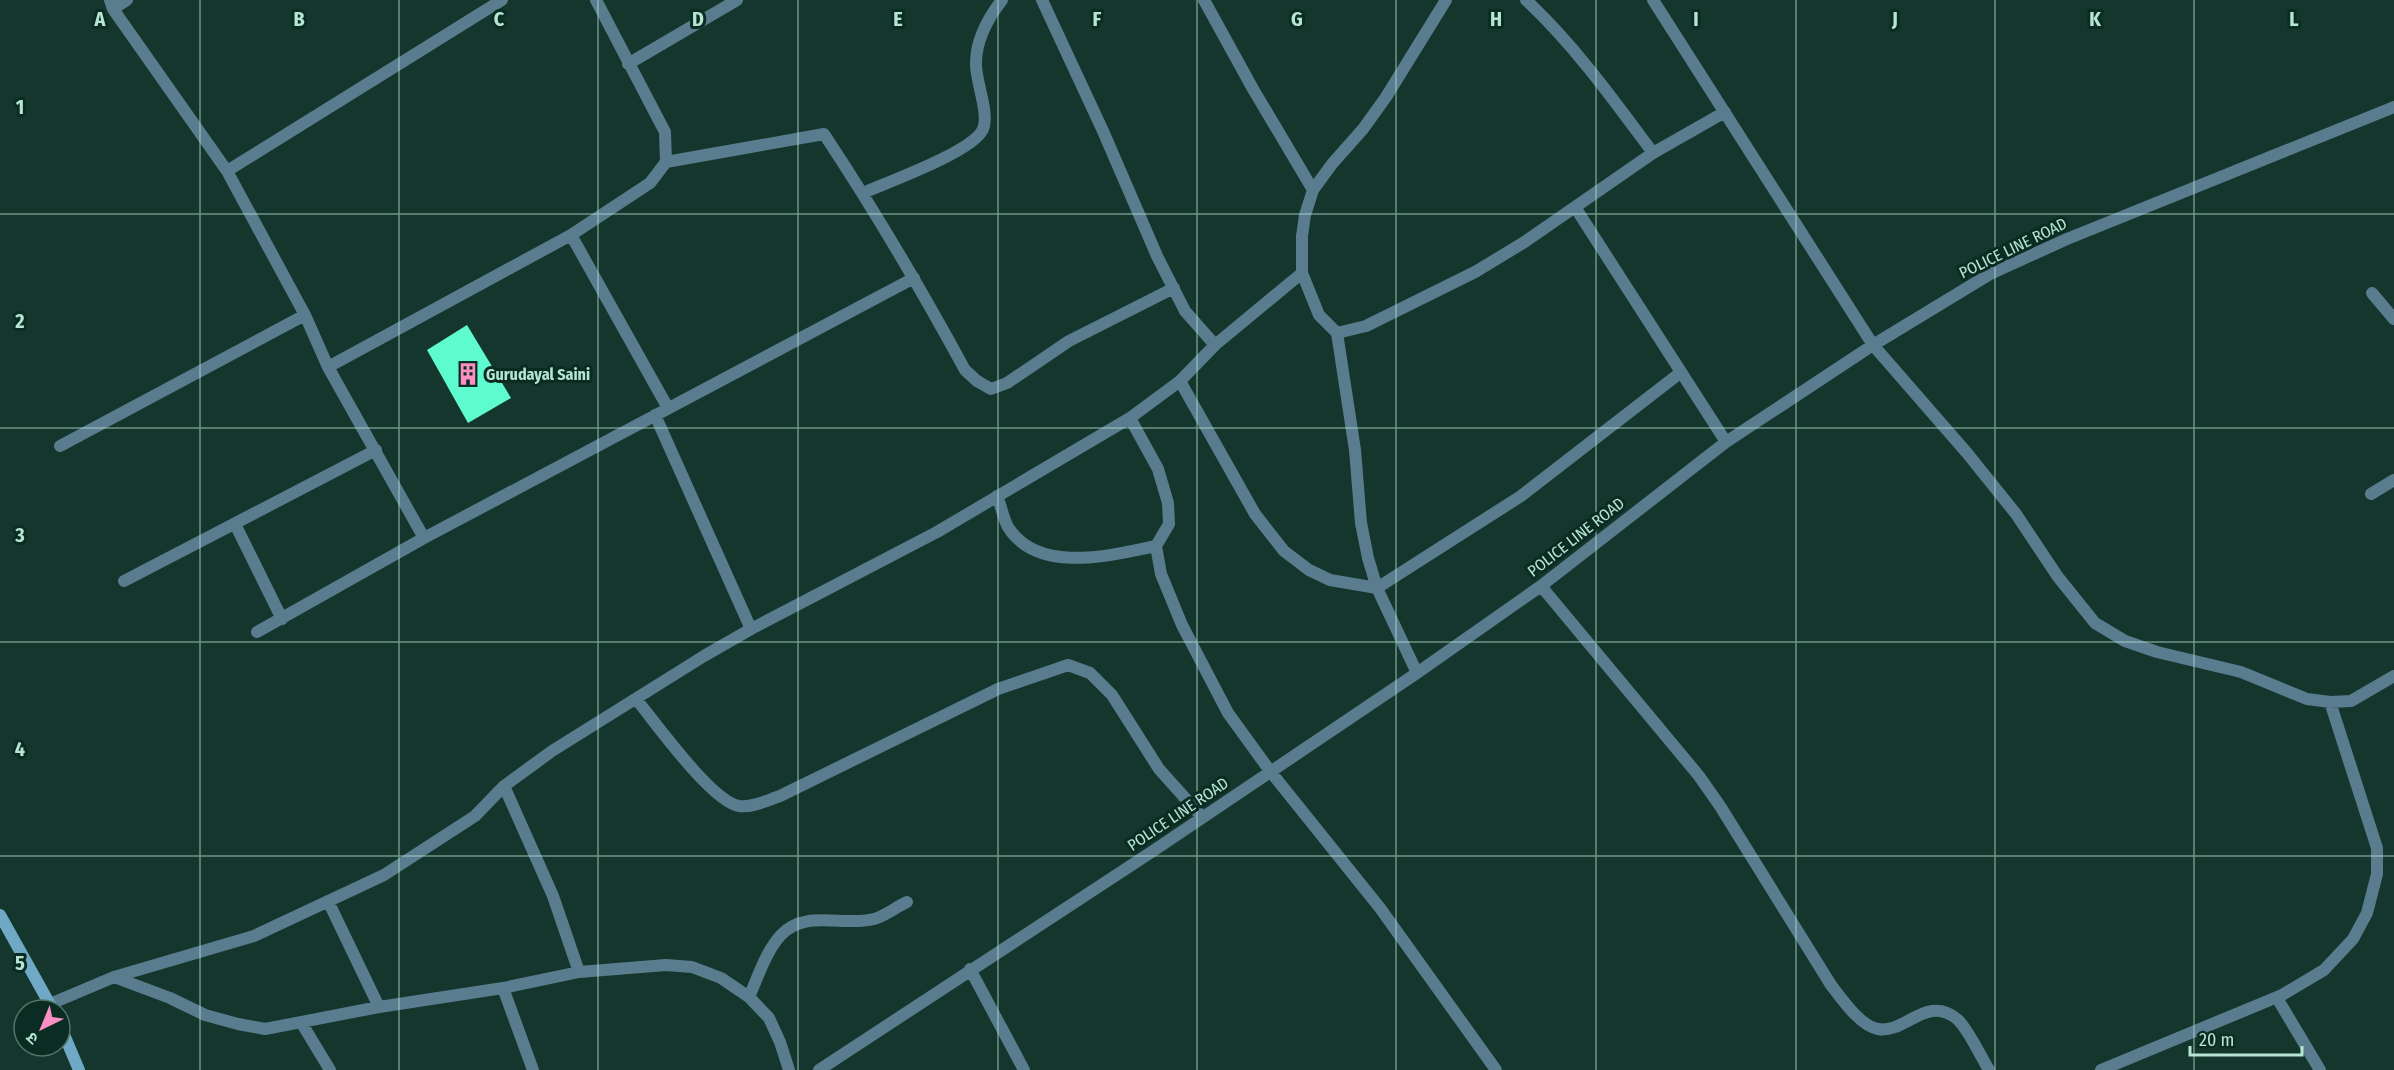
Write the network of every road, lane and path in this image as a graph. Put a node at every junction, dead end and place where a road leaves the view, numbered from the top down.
1 (127, 0) edge
2 (502, 0) edge
3 (596, 0) edge
4 (736, 0) edge
5 (1002, 0) edge
6 (1042, 0) edge
7 (1204, 0) edge
8 (1445, 0) edge
9 (1526, 0) edge
10 (1653, 0) edge
11 (112, 4) edge
12 (628, 64) junction
13 (2394, 107) edge
14 (1725, 112) junction
15 (1653, 153) junction
16 (666, 162) junction
17 (227, 171) junction
18 (1313, 190) junction
19 (863, 193) junction
20 (1575, 207) junction
21 (571, 235) junction
22 (1302, 273) junction
23 (914, 278) junction
24 (1174, 288) junction
25 (2372, 293) dead end
26 (305, 315) junction
27 (2394, 319) edge
28 (1337, 333) junction
29 (1215, 345) junction
30 (1873, 345) junction
31 (328, 367) junction
32 (1680, 373) junction
33 (1180, 381) junction
34 (668, 408) junction
35 (655, 415) junction
36 (1130, 418) junction
37 (1726, 442) junction
38 (60, 446) dead end
39 (376, 450) junction
40 (2394, 480) edge
41 (2371, 494) dead end
42 (997, 496) junction
43 (235, 524) junction
44 (424, 538) junction
45 (1156, 546) junction
46 (124, 581) dead end
47 (1541, 586) junction
48 (1377, 588) junction
49 (282, 619) junction
50 (751, 629) junction
51 (257, 632) dead end
52 (1417, 673) junction
53 (2394, 676) edge
54 (636, 699) junction
55 (2330, 702) junction
56 (1270, 771) junction
57 (504, 786) junction
58 (1202, 818) junction
59 (328, 901) junction
60 (907, 902) dead end
61 (0, 915) edge
62 (970, 969) junction
63 (579, 972) junction
64 (114, 977) junction
65 (502, 988) junction
66 (749, 997) junction
67 (46, 998) edge
68 (70, 998) edge
69 (2277, 998) junction
70 (379, 1007) junction
71 (301, 1022) junction
72 (72, 1051) joint
73 (79, 1070) edge
74 (88, 1070) edge
75 (330, 1070) edge
76 (533, 1070) edge
77 (789, 1070) edge
78 (819, 1070) edge
79 (1024, 1070) edge
80 (1496, 1070) edge
81 (1989, 1070) edge
82 (2101, 1070) edge
83 (2320, 1070) edge

1 - 11 street
2 - 17 street
3 - 12 street
4 - 12 street
5 - 19 street
6 - 24 street
7 - 18 street
8 - 18 street
9 - 15 street
10 - 14 street
11 - 17 street
12 - 16 street
13 - 30 street, POLICE LINE ROAD
14 - 15 street
14 - 30 street
15 - 20 street
16 - 19 street
16 - 21 street
17 - 26 street
18 - 22 street
19 - 23 street
20 - 28 street
20 - 32 street
21 - 31 street
21 - 34 street
22 - 28 street
22 - 29 street
23 - 24 street
23 - 34 street
24 - 29 street
25 - 27 street
26 - 31 street
26 - 38 street
28 - 48 street
29 - 33 street
30 - 37 street, POLICE LINE ROAD
30 - 55 street
31 - 39 street
32 - 37 street
32 - 48 street
33 - 36 street
33 - 48 street
34 - 35 street
35 - 44 street
35 - 50 street
36 - 42 street
36 - 45 street
37 - 47 street, POLICE LINE ROAD
39 - 43 street
39 - 44 street
40 - 41 street
42 - 45 street
42 - 50 street
43 - 46 street
43 - 49 street
44 - 49 street
45 - 56 street
47 - 52 street, POLICE LINE ROAD
47 - 81 street
48 - 52 street
49 - 51 street
50 - 54 street
52 - 56 street, POLICE LINE ROAD
53 - 55 street
54 - 57 street
54 - 58 street
55 - 69 street
56 - 58 street, POLICE LINE ROAD
56 - 80 street
57 - 59 street
57 - 63 street
58 - 62 street, POLICE LINE ROAD
59 - 64 street
59 - 70 street
60 - 66 street
61 - 67 street
62 - 78 street, POLICE LINE ROAD
62 - 79 street
63 - 65 street
63 - 66 street
64 - 68 street
64 - 71 street
65 - 70 street
65 - 76 street
66 - 77 street
69 - 82 street
69 - 83 street
70 - 71 street
71 - 75 street
72 - 73 street
72 - 74 street

